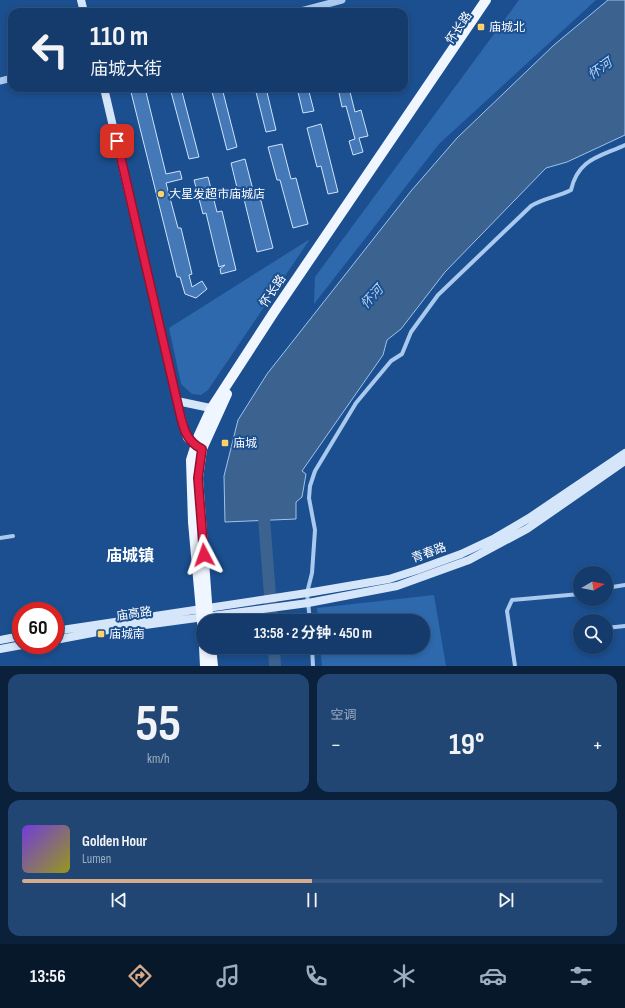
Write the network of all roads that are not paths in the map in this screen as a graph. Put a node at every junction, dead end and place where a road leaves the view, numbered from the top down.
1 (342, 0) edge
2 (486, 0) edge
3 (494, 0) edge
4 (312, 8) edge
5 (105, 92) edge
6 (625, 145) edge
7 (177, 401) junction
8 (215, 409) junction
9 (198, 448) junction
10 (625, 453) edge
11 (625, 461) edge
12 (13, 536) dead end
13 (0, 538) edge
14 (625, 585) edge
15 (613, 587) edge
16 (307, 593) junction
17 (573, 595) edge
18 (308, 602) junction
19 (209, 613) edge
20 (309, 614) edge
21 (625, 626) edge
22 (613, 627) edge
23 (64, 630) edge
24 (12, 638) edge
25 (64, 638) edge
26 (0, 640) edge
27 (12, 646) edge
28 (0, 648) edge
29 (204, 654) edge
30 (212, 654) edge
31 (312, 654) edge
32 (205, 666) edge
33 (213, 666) edge
34 (313, 666) edge
35 (515, 666) edge

1 - 4 street
2 - 8 main road, 怀长路
3 - 8 main road, 怀长路
5 - 7 main road
6 - 16 street
7 - 8 main road
7 - 9 main road
8 - 9 main road, 怀长路
9 - 19 main road, 怀长路
10 - 16 main road, 青春路
11 - 18 main road, 青春路
12 - 13 street
14 - 15 street
16 - 18 street
16 - 19 main road, 青春路
17 - 35 street
18 - 19 main road, 青春路
18 - 20 street
19 - 23 main road, 庙高路
19 - 25 main road, 庙高路
21 - 22 street
24 - 26 main road
27 - 28 main road
29 - 32 main road
30 - 33 main road
31 - 34 street

